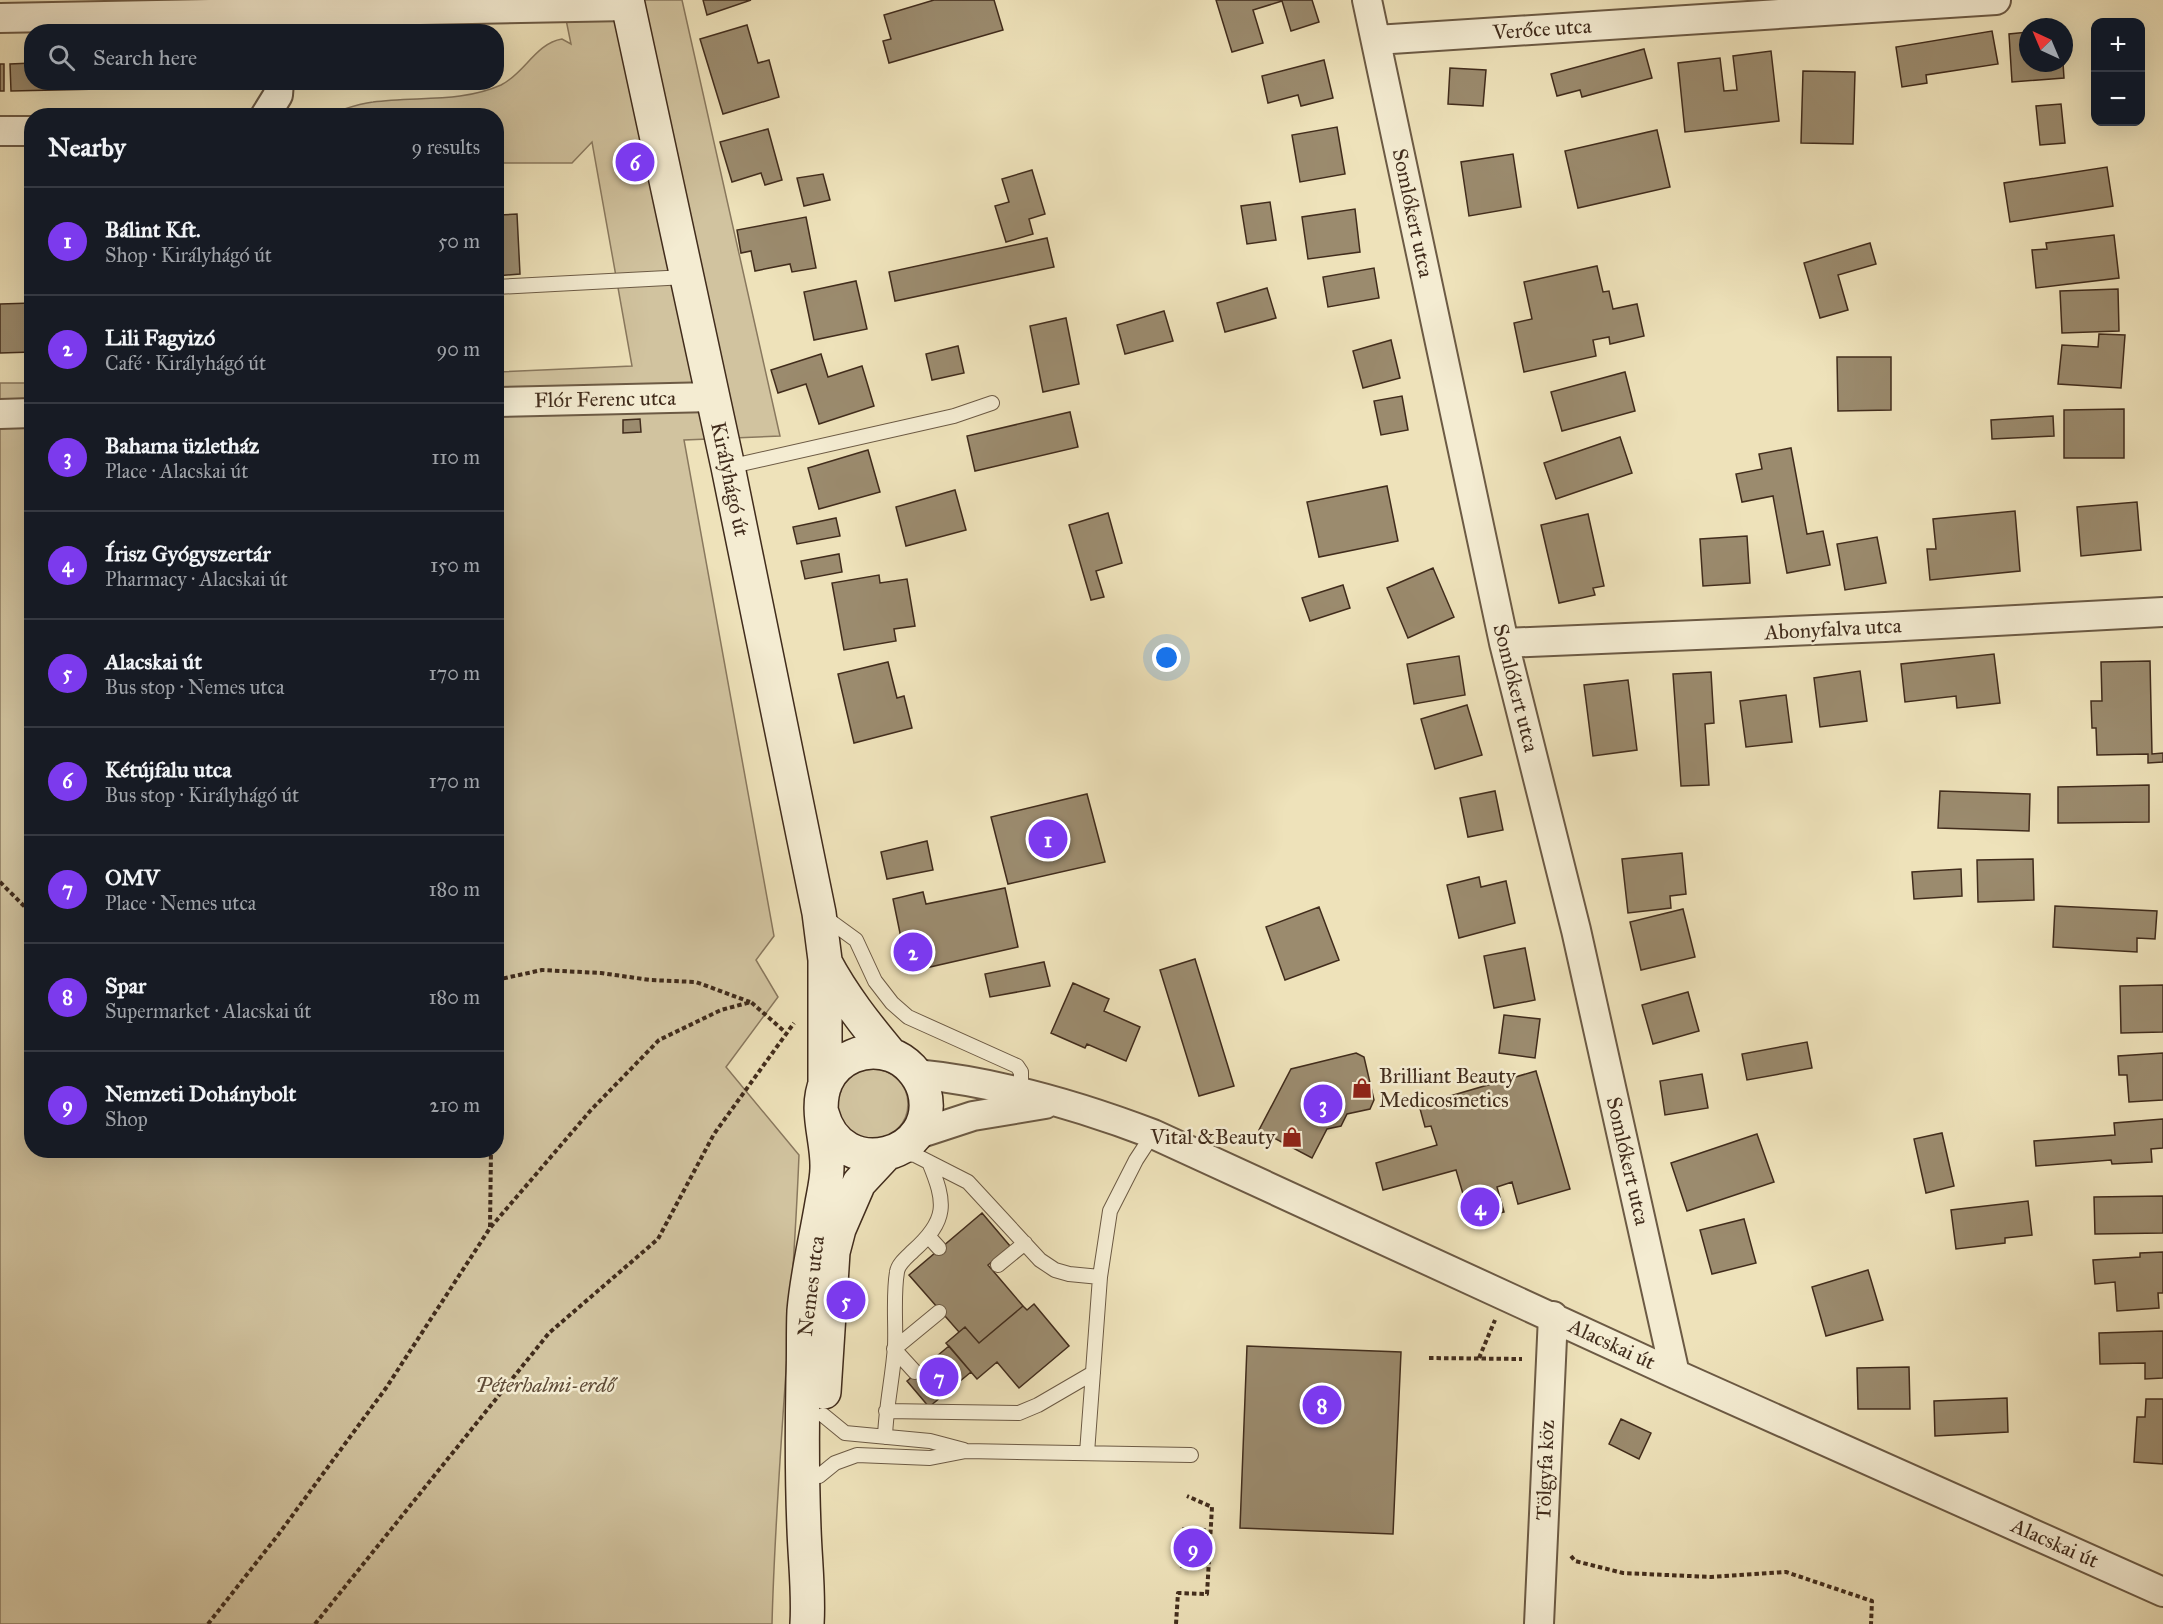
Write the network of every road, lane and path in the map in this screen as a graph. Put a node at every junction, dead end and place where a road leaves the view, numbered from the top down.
1 (0, 0) edge
2 (1367, 0) edge
3 (1996, 0) edge
4 (628, 3) edge
5 (0, 18) edge
6 (280, 22) edge
7 (1376, 40) junction
8 (278, 90) edge
9 (270, 108) edge
10 (0, 131) edge
11 (24, 131) edge
12 (686, 277) junction
13 (504, 287) edge
14 (713, 396) junction
15 (504, 402) edge
16 (992, 403) dead end
17 (0, 414) edge
18 (24, 414) edge
19 (728, 466) junction
20 (2163, 612) edge
21 (1504, 643) junction
22 (0, 882) edge
23 (24, 906) edge
24 (819, 913) junction
25 (825, 960) junction
26 (504, 978) edge
27 (751, 1002) junction
28 (795, 1021) dead end
29 (785, 1032) junction
30 (891, 1054) junction
31 (916, 1074) junction
32 (1021, 1094) junction
33 (824, 1099) junction
34 (1059, 1102) junction
35 (1153, 1134) junction
36 (906, 1151) junction
37 (491, 1158) edge
38 (489, 1228) junction
39 (929, 1237) junction
40 (1025, 1243) junction
41 (939, 1248) dead end
42 (998, 1265) dead end
43 (1100, 1277) junction
44 (1505, 1294) junction
45 (939, 1312) dead end
46 (1553, 1316) junction
47 (894, 1349) junction
48 (1429, 1358) dead end
49 (1479, 1358) junction
50 (1550, 1359) junction
51 (915, 1372) dead end
52 (1093, 1373) junction
53 (1675, 1374) junction
54 (940, 1400) dead end
55 (886, 1411) junction
56 (950, 1412) junction
57 (823, 1415) junction
58 (885, 1437) junction
59 (966, 1451) junction
60 (1087, 1453) junction
61 (1191, 1455) dead end
62 (819, 1476) junction
63 (1187, 1497) dead end
64 (1544, 1515) junction
65 (805, 1545) junction
66 (2163, 1592) edge
67 (208, 1624) edge
68 (315, 1624) edge
69 (807, 1624) edge
70 (1176, 1624) edge
71 (1539, 1624) edge
72 (1871, 1624) edge

1 - 5 street
2 - 7 street, Somlókert utca
3 - 7 street, Verőce utca
4 - 6 street
4 - 12 street, Királyhágó út
5 - 6 street
7 - 21 street, Somlókert utca
8 - 9 street
10 - 11 street
12 - 13 lane
12 - 14 street, Királyhágó út
14 - 15 street, Flór Ferenc utca
14 - 19 street, Királyhágó út
16 - 19 lane
17 - 18 street
19 - 24 street, Királyhágó út
20 - 21 street, Abonyfalva utca
21 - 53 street, Somlókert utca
22 - 23 path
24 - 25 street, Királyhágó út
24 - 32 lane
25 - 30 street, Királyhágó út
25 - 33 street, Királyhágó út
26 - 27 path
27 - 29 path
27 - 38 path
28 - 29 path
29 - 68 path
30 - 31 street
30 - 33 street
31 - 32 street, Alacskai út
31 - 36 street
32 - 34 street, Alacskai út
33 - 36 street
33 - 65 street, Nemes utca
34 - 35 street, Alacskai út
34 - 36 street, Alacskai út
35 - 43 lane
35 - 44 street, Alacskai út
36 - 39 lane
36 - 40 lane
36 - 57 street, Nemes utca
37 - 38 path
38 - 67 path
39 - 41 lane
39 - 47 lane
40 - 42 lane
40 - 43 lane
43 - 52 lane
44 - 46 street, Alacskai út
44 - 49 path
45 - 47 lane
46 - 50 street, Tölgyfa köz
46 - 53 street, Alacskai út
47 - 51 lane
47 - 55 lane
48 - 49 path
49 - 50 path
50 - 64 street, Tölgyfa köz
52 - 56 lane
52 - 60 lane
53 - 66 street, Alacskai út
54 - 56 lane
55 - 56 lane
55 - 58 lane
57 - 58 lane
57 - 62 street, Nemes utca
58 - 59 lane
59 - 60 lane
59 - 62 lane
60 - 61 lane
62 - 65 street, Nemes utca
63 - 70 path
64 - 71 street, Tölgyfa köz
64 - 72 path
65 - 69 street, Nemes utca

